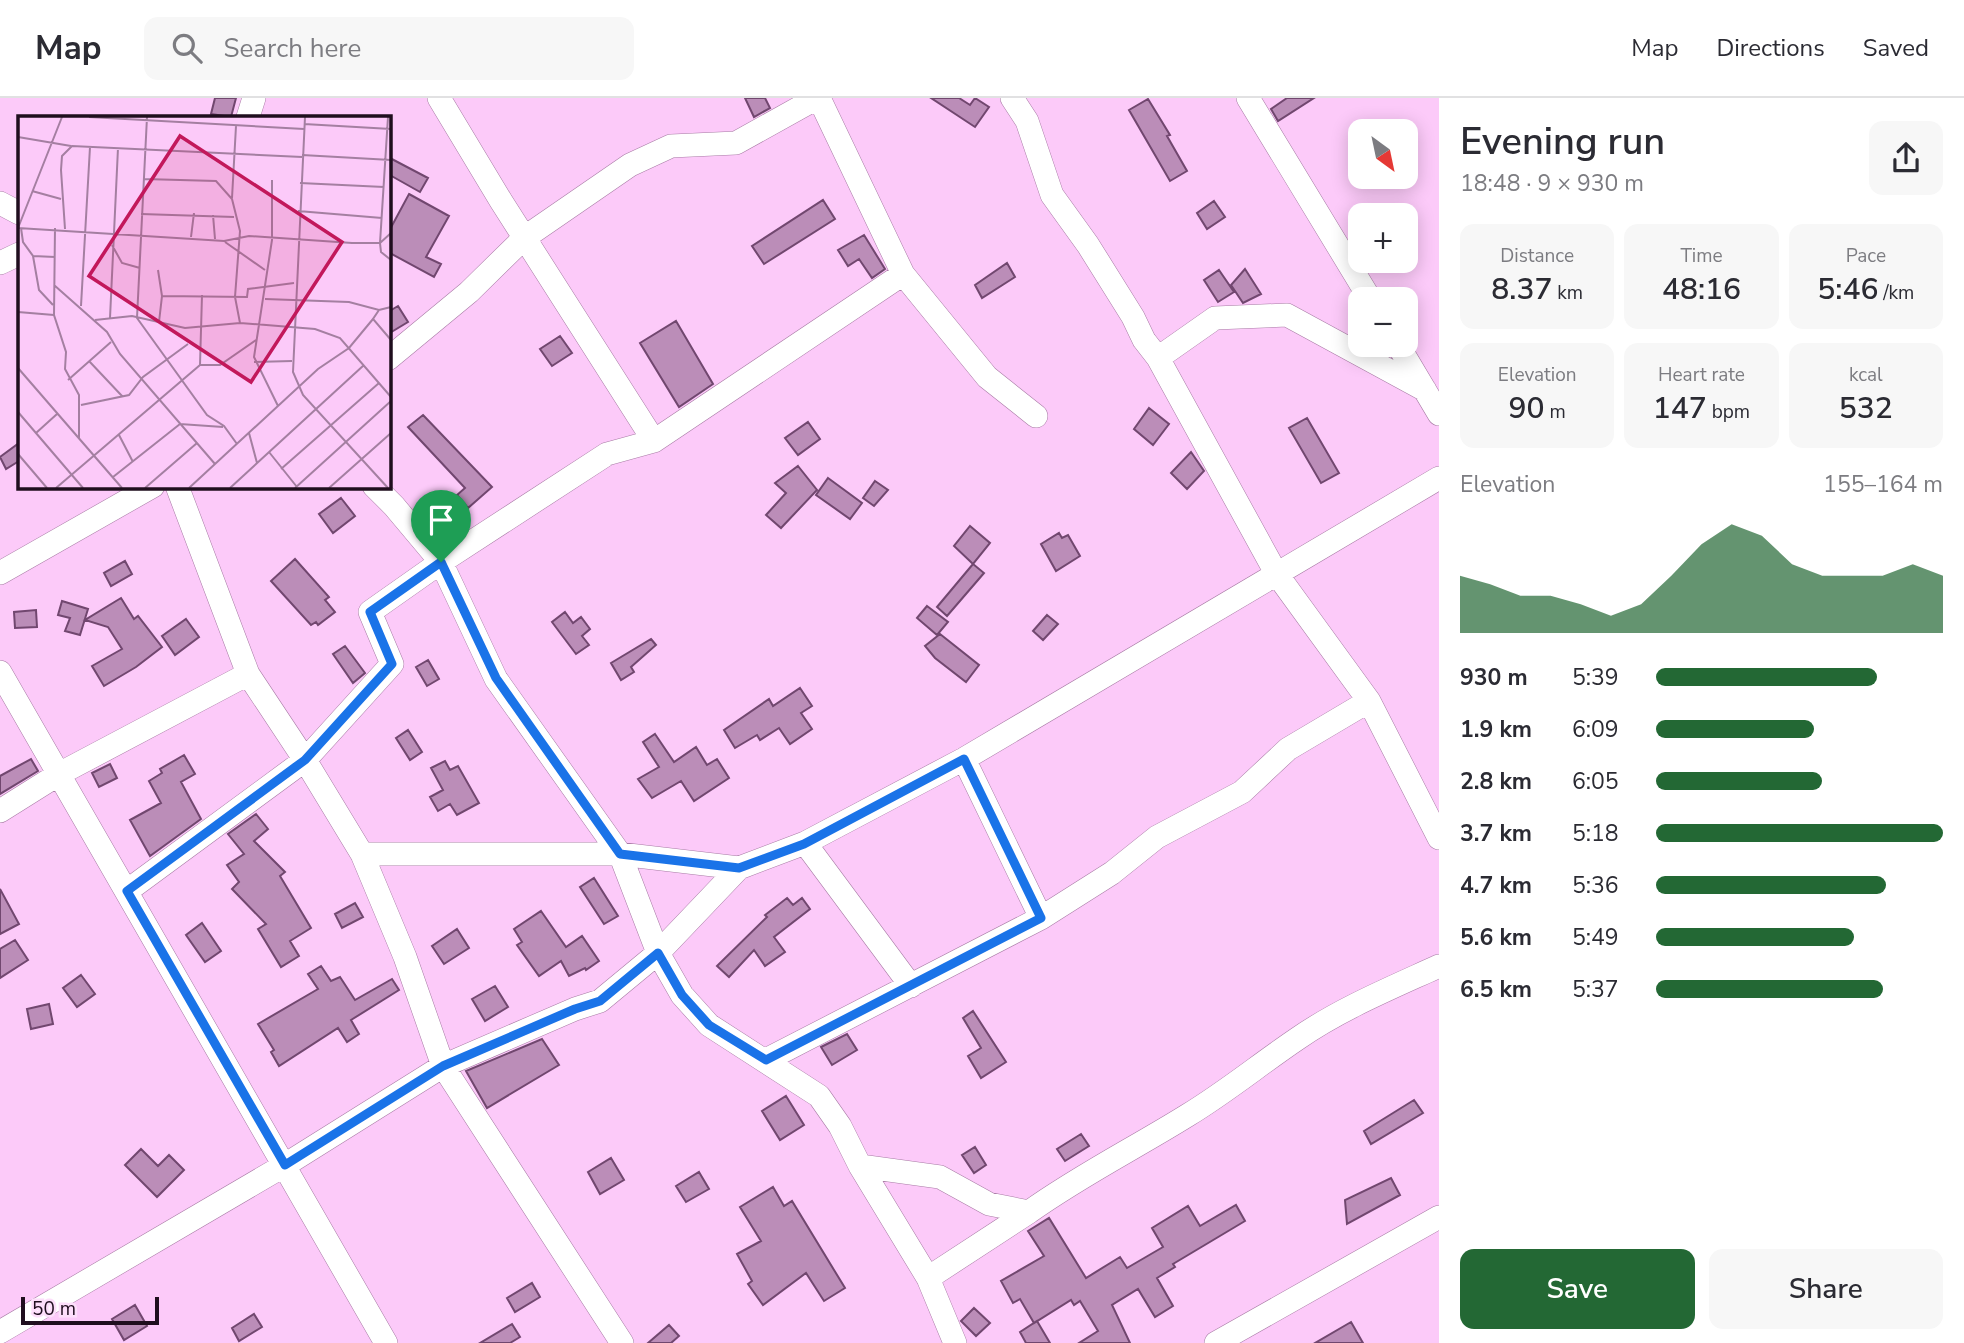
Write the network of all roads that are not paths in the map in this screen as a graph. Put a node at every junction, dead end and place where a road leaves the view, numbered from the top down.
1 (254, 98) edge
2 (439, 98) edge
3 (818, 98) edge
4 (1012, 98) edge
5 (1248, 98) edge
6 (248, 116) edge
7 (0, 203) edge
8 (18, 212) edge
9 (524, 238) junction
10 (18, 254) edge
11 (0, 263) edge
12 (903, 274) junction
13 (1363, 287) edge
14 (390, 357) edge
15 (1405, 357) edge
16 (1158, 358) junction
17 (1425, 390) junction
18 (1439, 414) edge
19 (1036, 416) dead end
20 (654, 441) junction
21 (1439, 478) edge
22 (149, 488) edge
23 (178, 488) edge
24 (376, 488) edge
25 (441, 562) junction
26 (0, 573) edge
27 (1276, 573) junction
28 (0, 672) edge
29 (247, 674) junction
30 (1369, 701) junction
31 (964, 759) junction
32 (305, 760) junction
33 (59, 774) junction
34 (0, 811) edge
35 (1439, 838) edge
36 (804, 844) junction
37 (362, 854) junction
38 (620, 854) junction
39 (739, 868) junction
40 (127, 891) junction
41 (1041, 918) junction
42 (658, 953) junction
43 (1439, 967) edge
44 (911, 986) junction
45 (766, 1060) junction
46 (443, 1066) junction
47 (285, 1165) junction
48 (860, 1166) junction
49 (1029, 1212) junction
50 (1439, 1217) edge
51 (928, 1278) junction
52 (0, 1332) edge
53 (386, 1343) edge
54 (622, 1343) edge
55 (955, 1343) edge
56 (1216, 1343) edge

1 - 6 street
2 - 9 street
3 - 9 street
3 - 12 street
4 - 16 street
5 - 13 street
7 - 8 street
9 - 14 street
9 - 20 street
10 - 11 street
12 - 19 street
12 - 20 street
15 - 17 street
16 - 17 street
16 - 27 street
17 - 18 street
20 - 25 street
21 - 27 street
22 - 26 street
23 - 29 street
24 - 25 street
25 - 32 street
25 - 38 street
27 - 30 street
27 - 31 street
28 - 33 street
29 - 32 street
29 - 33 street
30 - 35 street
30 - 41 street
31 - 36 street
31 - 41 street
32 - 37 street
32 - 40 street
33 - 34 street
33 - 40 street
36 - 39 street
36 - 44 street
37 - 38 street
37 - 46 street
38 - 39 street
38 - 42 street
39 - 42 street
40 - 47 street
41 - 44 street
42 - 45 street
42 - 46 street
43 - 49 street
44 - 45 street
45 - 48 street
46 - 47 street
46 - 54 street
47 - 52 street
47 - 53 street
48 - 49 street
48 - 51 street
49 - 51 street
50 - 56 street
51 - 55 street

